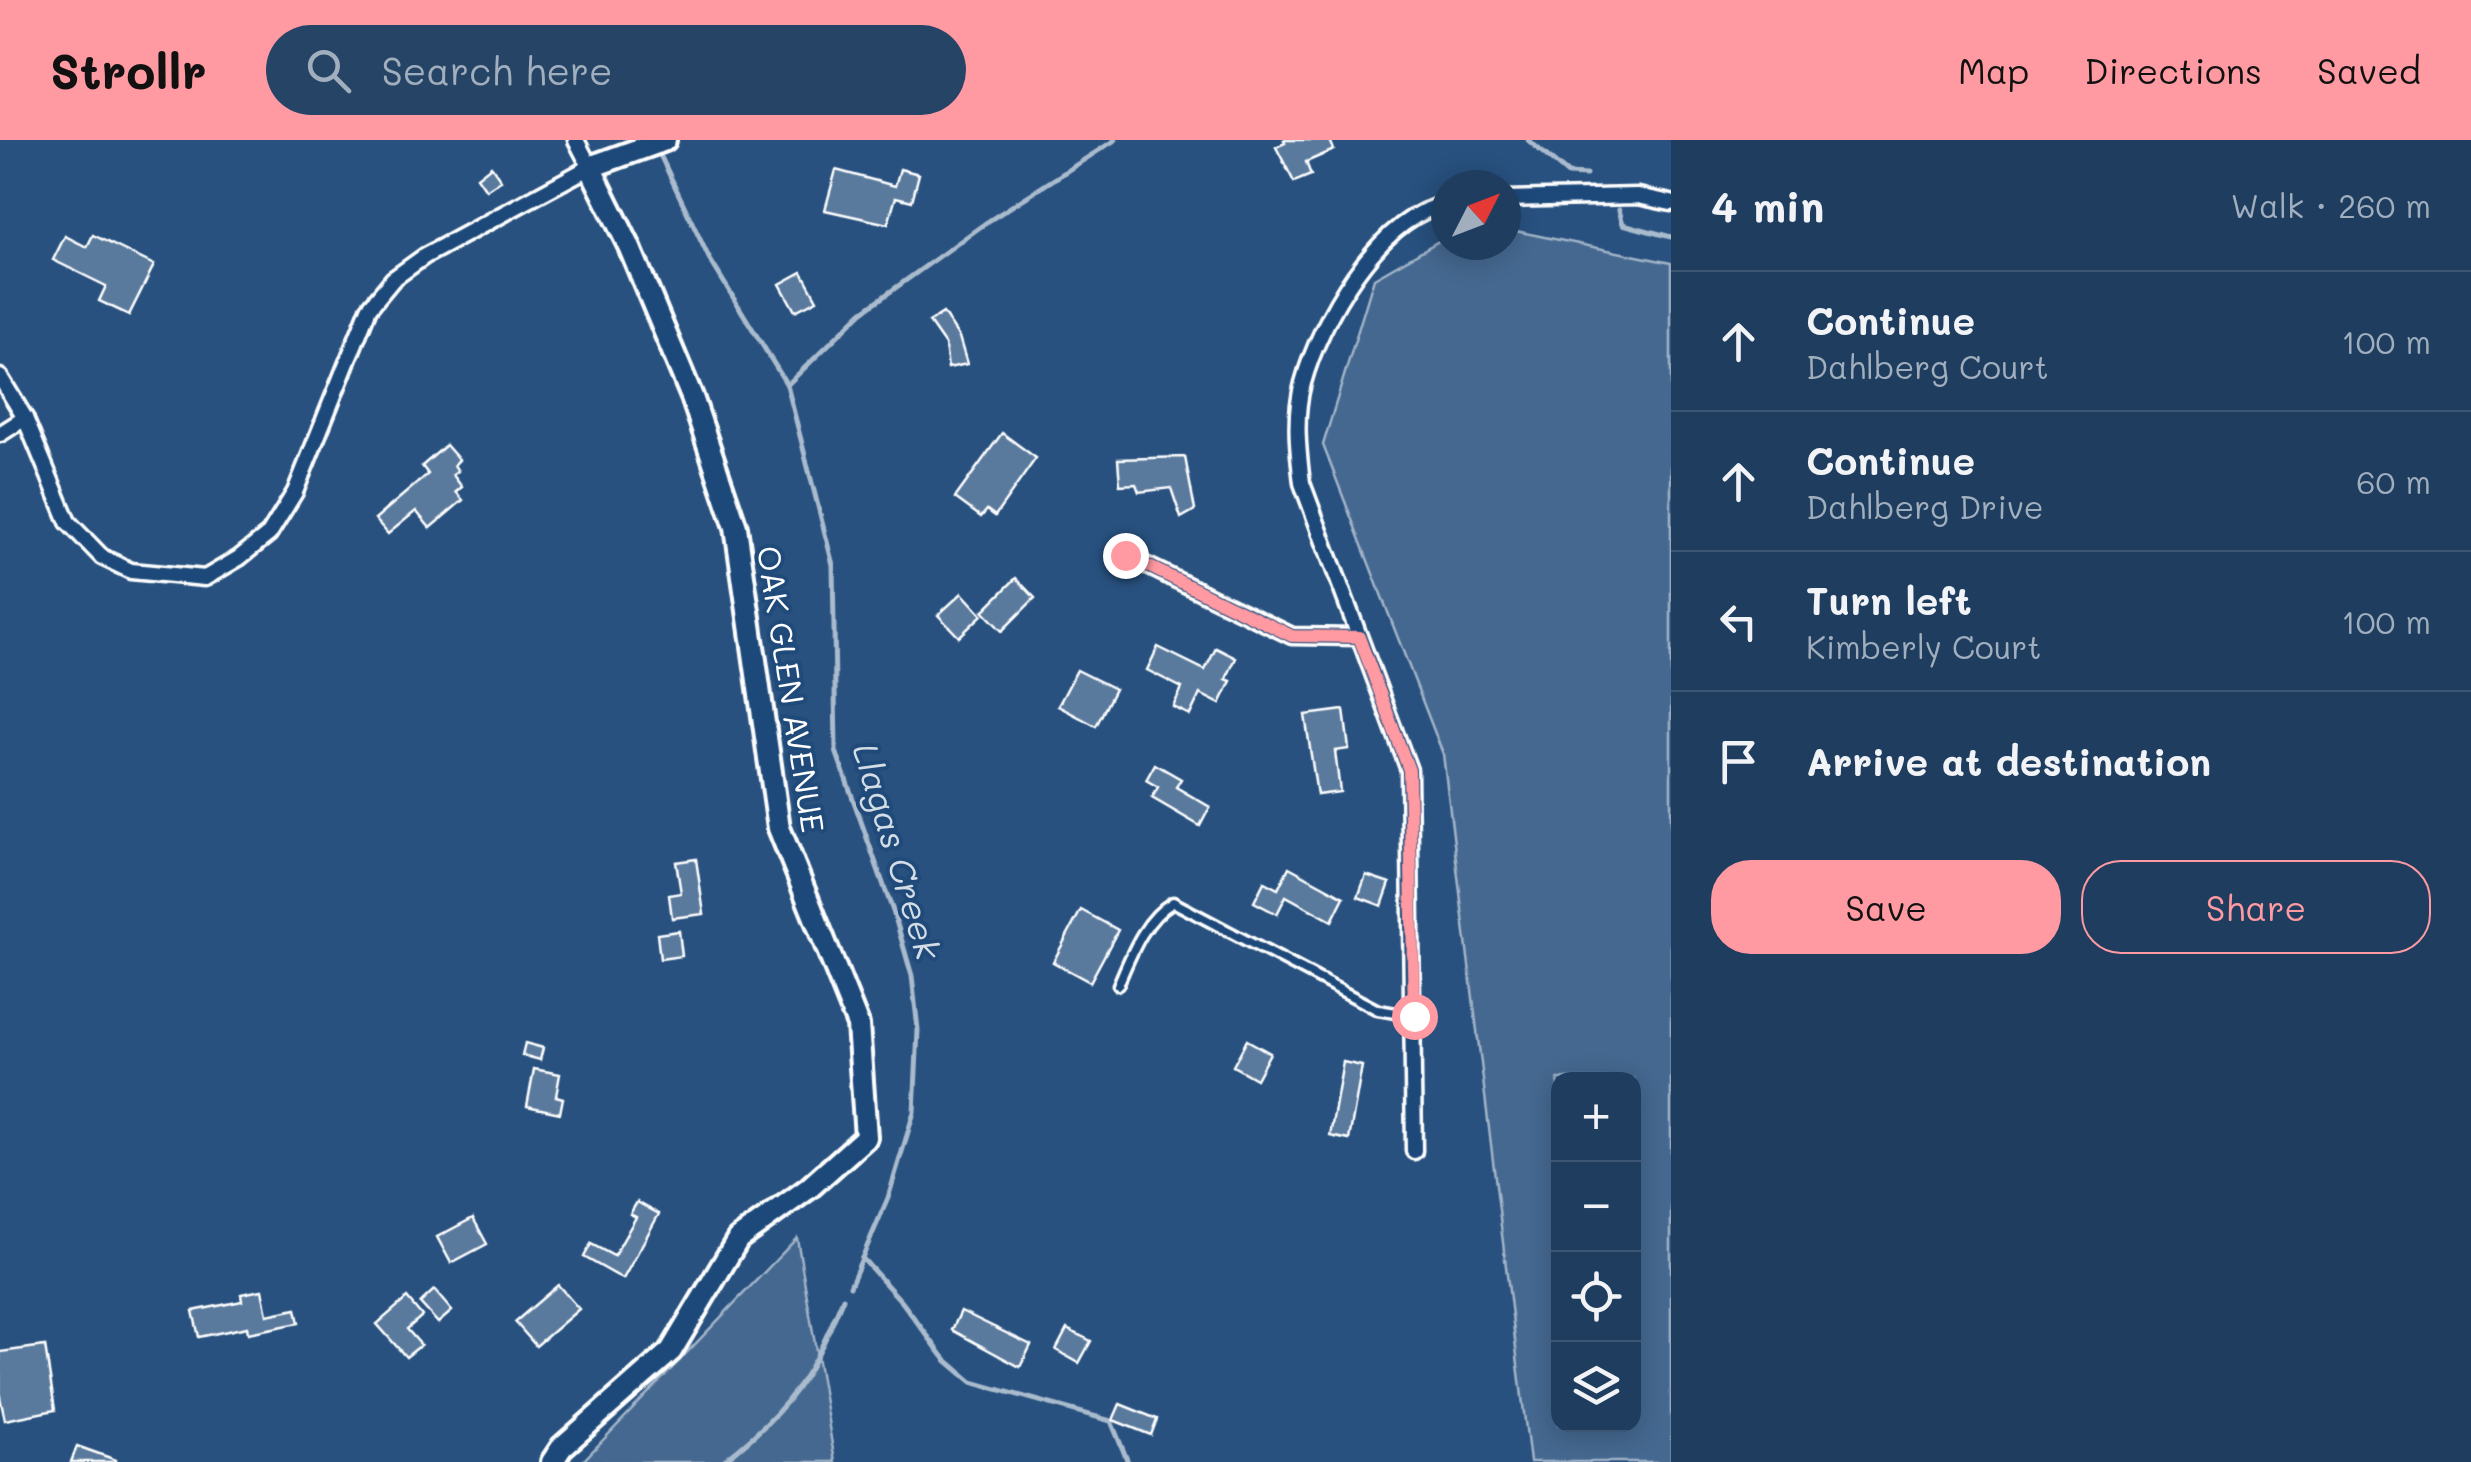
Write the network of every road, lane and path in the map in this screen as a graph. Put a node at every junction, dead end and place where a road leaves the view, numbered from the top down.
1 (576, 140) edge
2 (665, 140) edge
3 (590, 167) junction
4 (1521, 198) edge
5 (1671, 203) edge
6 (1431, 212) edge
7 (0, 377) edge
8 (26, 418) junction
9 (0, 434) edge
10 (1125, 555) dead end
11 (1359, 637) junction
12 (1118, 985) dead end
13 (1414, 1016) junction
14 (1414, 1151) dead end
15 (552, 1462) edge

1 - 3 street
2 - 3 street
3 - 8 street
3 - 15 street, OAK GLEN AVENUE
4 - 5 street
6 - 11 street
7 - 8 street
8 - 9 street
10 - 11 street
11 - 13 street
12 - 13 lane
13 - 14 street

